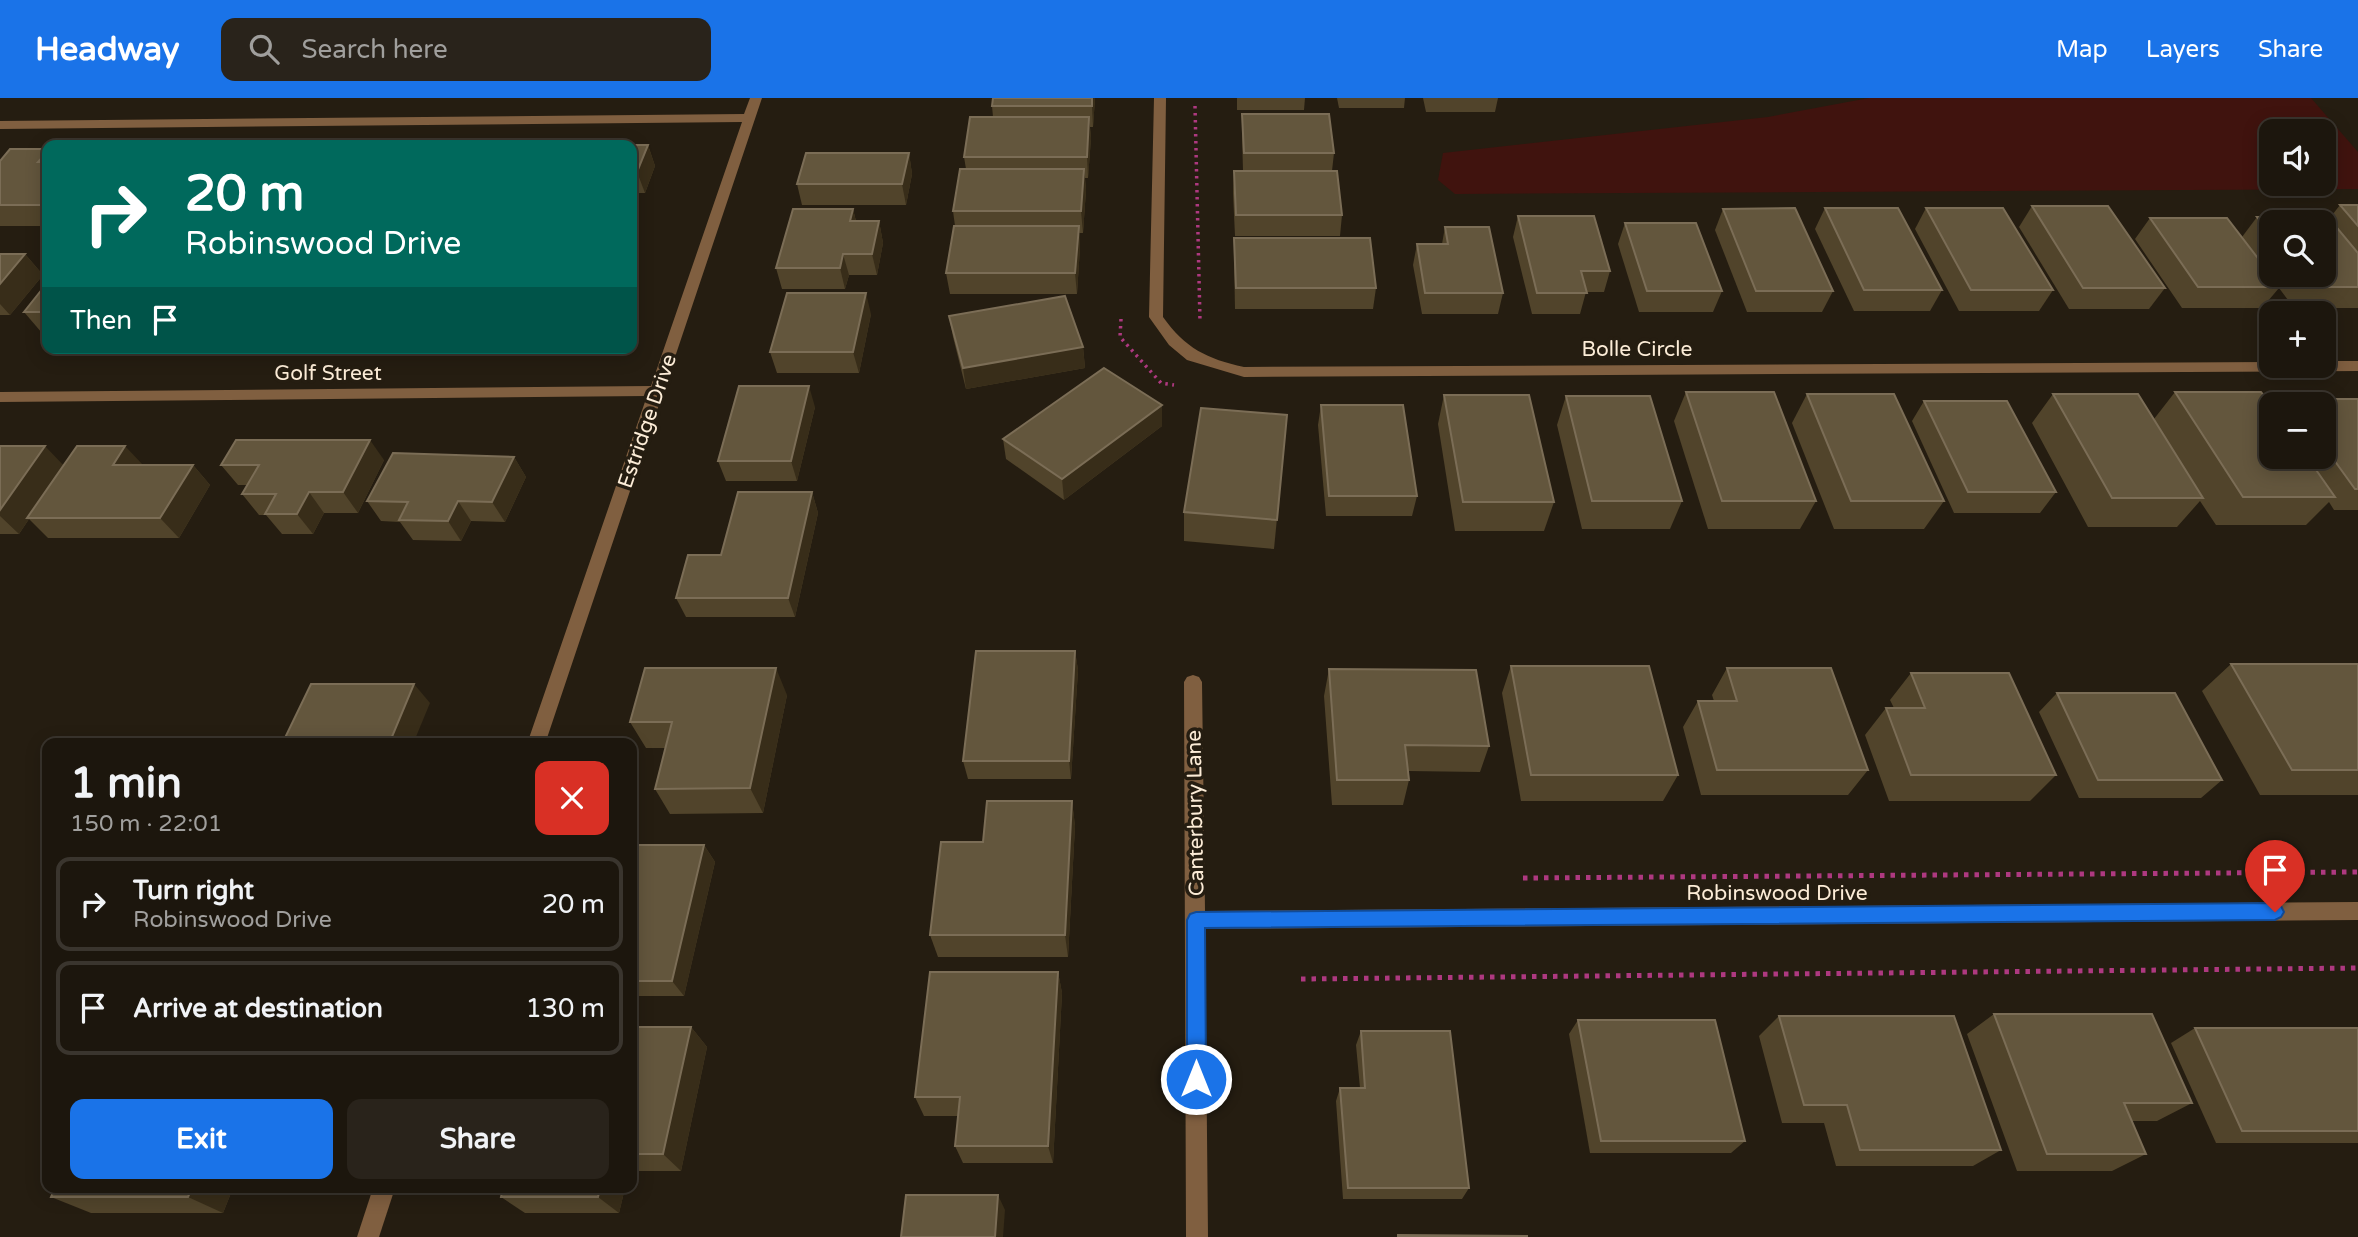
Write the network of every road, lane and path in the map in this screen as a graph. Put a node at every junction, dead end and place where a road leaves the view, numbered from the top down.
1 (756, 98) edge
2 (1160, 98) edge
3 (1195, 98) edge
4 (749, 118) junction
5 (0, 125) edge
6 (1200, 323) dead end
7 (2358, 366) edge
8 (657, 391) junction
9 (0, 397) edge
10 (1194, 682) dead end
11 (538, 738) edge
12 (2358, 872) edge
13 (1523, 878) dead end
14 (2358, 911) edge
15 (1196, 920) junction
16 (2358, 968) edge
17 (1301, 979) dead end
18 (382, 1193) edge
19 (368, 1237) edge
20 (1197, 1237) edge

1 - 4 street, Estridge Drive
2 - 7 street, Bolle Circle
3 - 6 path
4 - 5 street
4 - 8 street, Estridge Drive
8 - 9 street, Golf Street
8 - 11 street, Estridge Drive
10 - 15 street, Canterbury Lane
12 - 13 path
14 - 15 street, Robinswood Drive
15 - 20 street, Canterbury Lane
16 - 17 path
18 - 19 street

